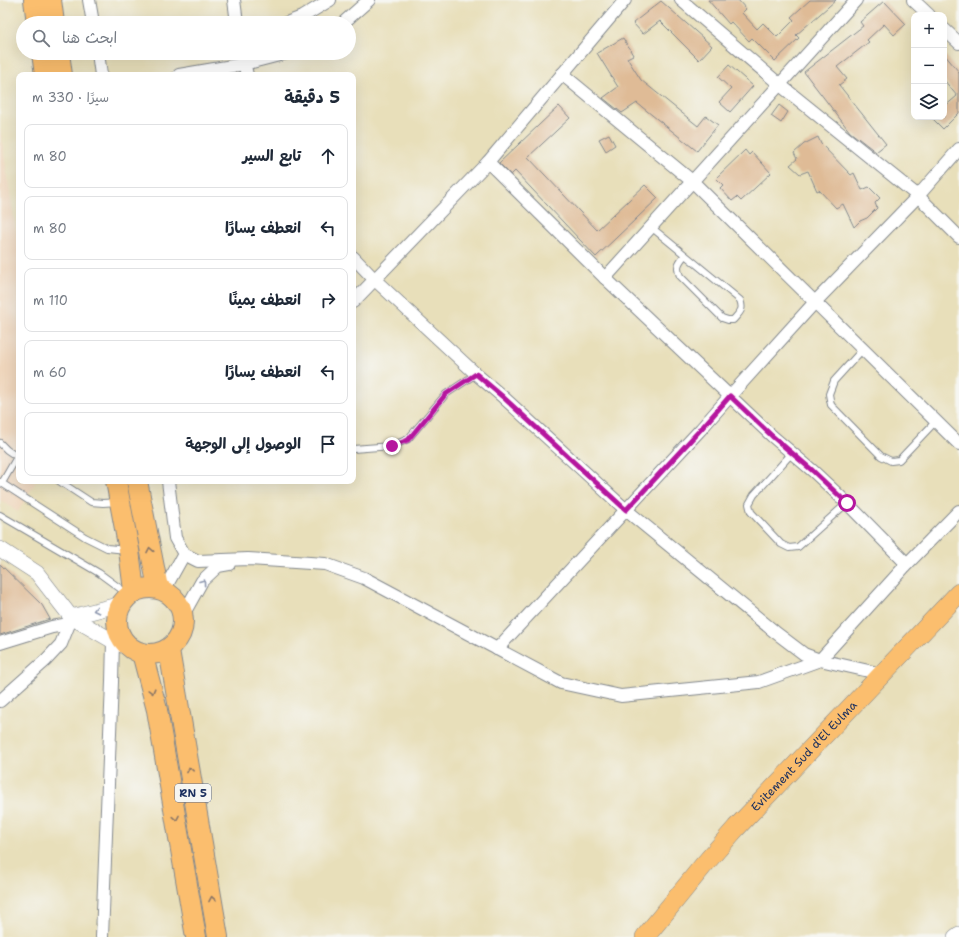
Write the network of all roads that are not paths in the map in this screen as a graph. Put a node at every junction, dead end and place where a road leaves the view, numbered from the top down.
1 (34, 0) edge
2 (51, 0) edge
3 (89, 0) edge
4 (234, 0) edge
5 (330, 0) edge
6 (370, 0) edge
7 (625, 0) edge
8 (681, 0) edge
9 (856, 0) edge
10 (913, 0) edge
11 (926, 12) edge
12 (36, 16) edge
13 (53, 16) edge
14 (92, 16) edge
15 (236, 16) edge
16 (302, 16) edge
17 (351, 16) edge
18 (947, 32) edge
19 (959, 43) edge
20 (43, 60) edge
21 (60, 60) edge
22 (98, 60) edge
23 (261, 60) edge
24 (244, 64) edge
25 (45, 72) edge
26 (62, 72) edge
27 (100, 72) edge
28 (197, 72) edge
29 (562, 74) junction
30 (779, 84) junction
31 (959, 149) edge
32 (488, 162) junction
33 (692, 181) junction
34 (918, 196) junction
35 (651, 226) junction
36 (959, 237) edge
37 (684, 255) junction
38 (356, 260) edge
39 (605, 278) junction
40 (374, 279) junction
41 (356, 299) edge
42 (815, 302) junction
43 (863, 349) junction
44 (476, 374) junction
45 (730, 396) junction
46 (936, 421) junction
47 (0, 443) edge
48 (959, 444) edge
49 (356, 449) edge
50 (792, 453) junction
51 (16, 456) edge
52 (16, 461) edge
53 (1, 483) edge
54 (63, 484) edge
55 (117, 484) edge
56 (138, 484) edge
57 (168, 484) edge
58 (120, 502) junction
59 (847, 503) junction
60 (626, 510) junction
61 (959, 511) edge
62 (0, 515) edge
63 (0, 549) edge
64 (129, 550) junction
65 (184, 554) junction
66 (248, 560) junction
67 (907, 564) junction
68 (161, 589) junction
69 (959, 593) edge
70 (128, 597) junction
71 (183, 616) junction
72 (70, 620) junction
73 (113, 641) junction
74 (0, 643) edge
75 (498, 649) junction
76 (169, 650) junction
77 (137, 651) junction
78 (820, 660) junction
79 (882, 674) junction
80 (0, 701) edge
81 (647, 933) edge
82 (959, 934) edge
83 (102, 937) edge
84 (196, 937) edge
85 (218, 937) edge
86 (955, 937) edge

1 - 12 highway
2 - 13 highway
3 - 14 street
4 - 15 street
5 - 16 street
6 - 17 street
7 - 29 street
8 - 30 street
9 - 30 street
10 - 11 street
18 - 19 street
20 - 25 highway
21 - 26 highway
22 - 27 street
23 - 24 street
24 - 28 street
29 - 32 street
29 - 33 street
30 - 33 street
30 - 34 street
31 - 34 street
32 - 39 street
32 - 40 street
33 - 35 street
33 - 42 street
34 - 36 street
34 - 42 street
35 - 37 lane
35 - 39 street
37 - 37 lane
38 - 40 street
39 - 45 street
40 - 41 street
40 - 44 street
42 - 43 street
42 - 45 street
43 - 46 street
43 - 46 lane
44 - 49 lane
44 - 60 street
45 - 50 street
45 - 60 street
46 - 48 street
47 - 51 lane
50 - 59 street
50 - 59 lane
52 - 53 lane
53 - 64 lane
54 - 58 lane
55 - 58 highway, RN 5
68 -> 56 highway
57 - 65 street
58 - 64 highway, RN 5
59 - 67 street
60 - 75 street
60 - 78 street
61 - 67 street
62 - 70 lane
63 - 72 street
64 - 70 highway, RN 5
65 - 66 street
65 - 68 street
71 -> 66 street
66 - 75 street
67 - 78 street
68 - 70 highway
68 - 71 highway
69 - 79 main road, Evitement Sud d'El Eulma
70 -> 72 street
70 - 77 highway, RN 5
71 - 76 highway
72 - 73 street
72 - 74 street
72 - 80 street
73 - 77 street
73 - 83 street
75 - 78 street
76 - 77 highway
85 -> 76 highway, RN 5
77 -> 84 highway, RN 5
78 - 79 street
79 - 81 main road, Evitement Sud d'El Eulma
82 - 86 street

